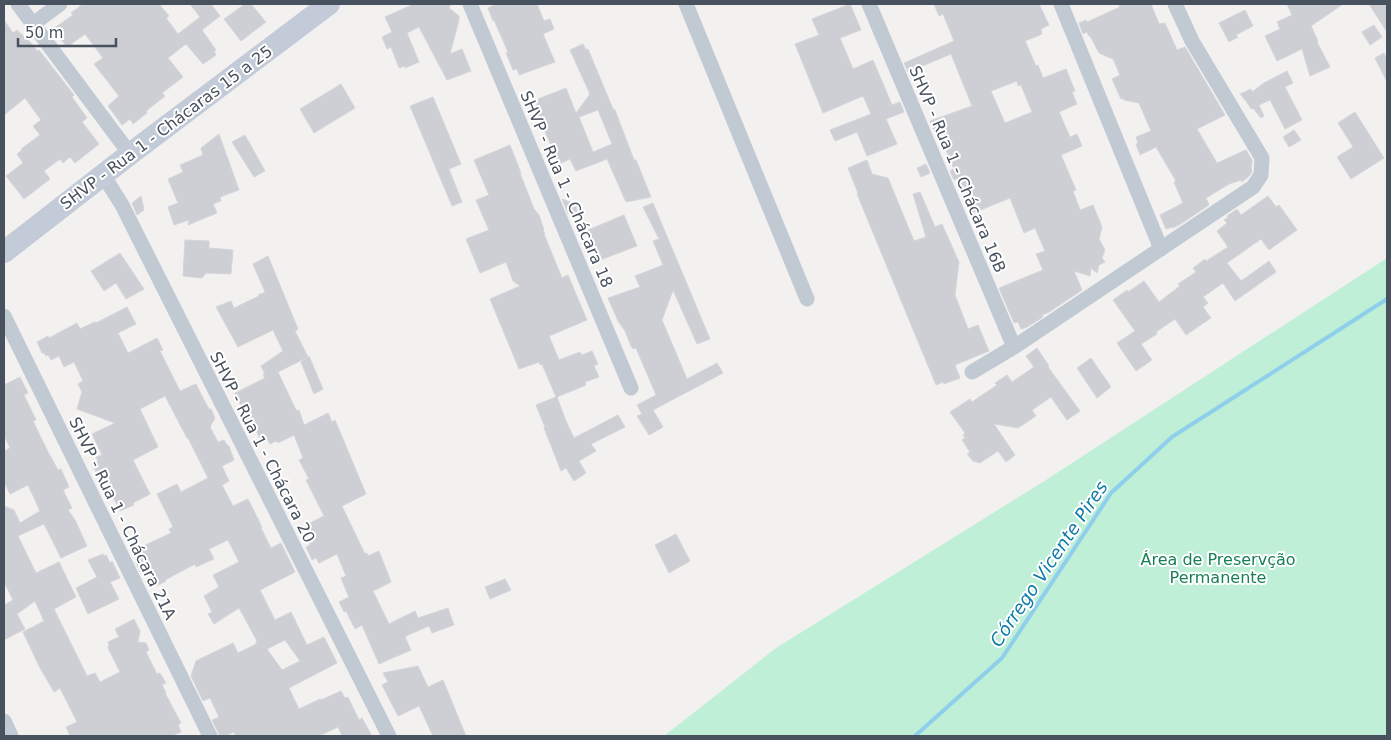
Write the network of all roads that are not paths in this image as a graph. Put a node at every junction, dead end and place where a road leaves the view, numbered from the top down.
1 (18, 4) edge
2 (60, 4) edge
3 (329, 4) edge
4 (470, 4) edge
5 (686, 4) edge
6 (869, 4) edge
7 (1061, 4) edge
8 (1175, 4) edge
9 (33, 24) junction
10 (130, 154) junction
11 (103, 175) junction
12 (1161, 249) junction
13 (4, 252) edge
14 (807, 299) dead end
15 (4, 316) edge
16 (1014, 347) junction
17 (972, 372) dead end
18 (631, 388) dead end
19 (4, 721) edge
20 (11, 736) edge
21 (210, 736) edge
22 (389, 736) edge

1 - 9 street
2 - 9 street
3 - 10 street, SHVP - Rua 1 - Chácaras 15 a 25
4 - 18 street, SHVP - Rua 1 - Chácara 18
5 - 14 street
6 - 16 street, SHVP - Rua 1 - Chácara 16B
7 - 12 street
8 - 12 street
9 - 10 street
10 - 11 street, SHVP - Rua 1 - Chácaras 15 a 25
11 - 13 street, SHVP - Rua 1 - Chácaras 15 a 25
11 - 22 street, SHVP - Rua 1 - Chácara 20
12 - 16 street
15 - 21 street, SHVP - Rua 1 - Chácara 21A
16 - 17 street
19 - 20 street

